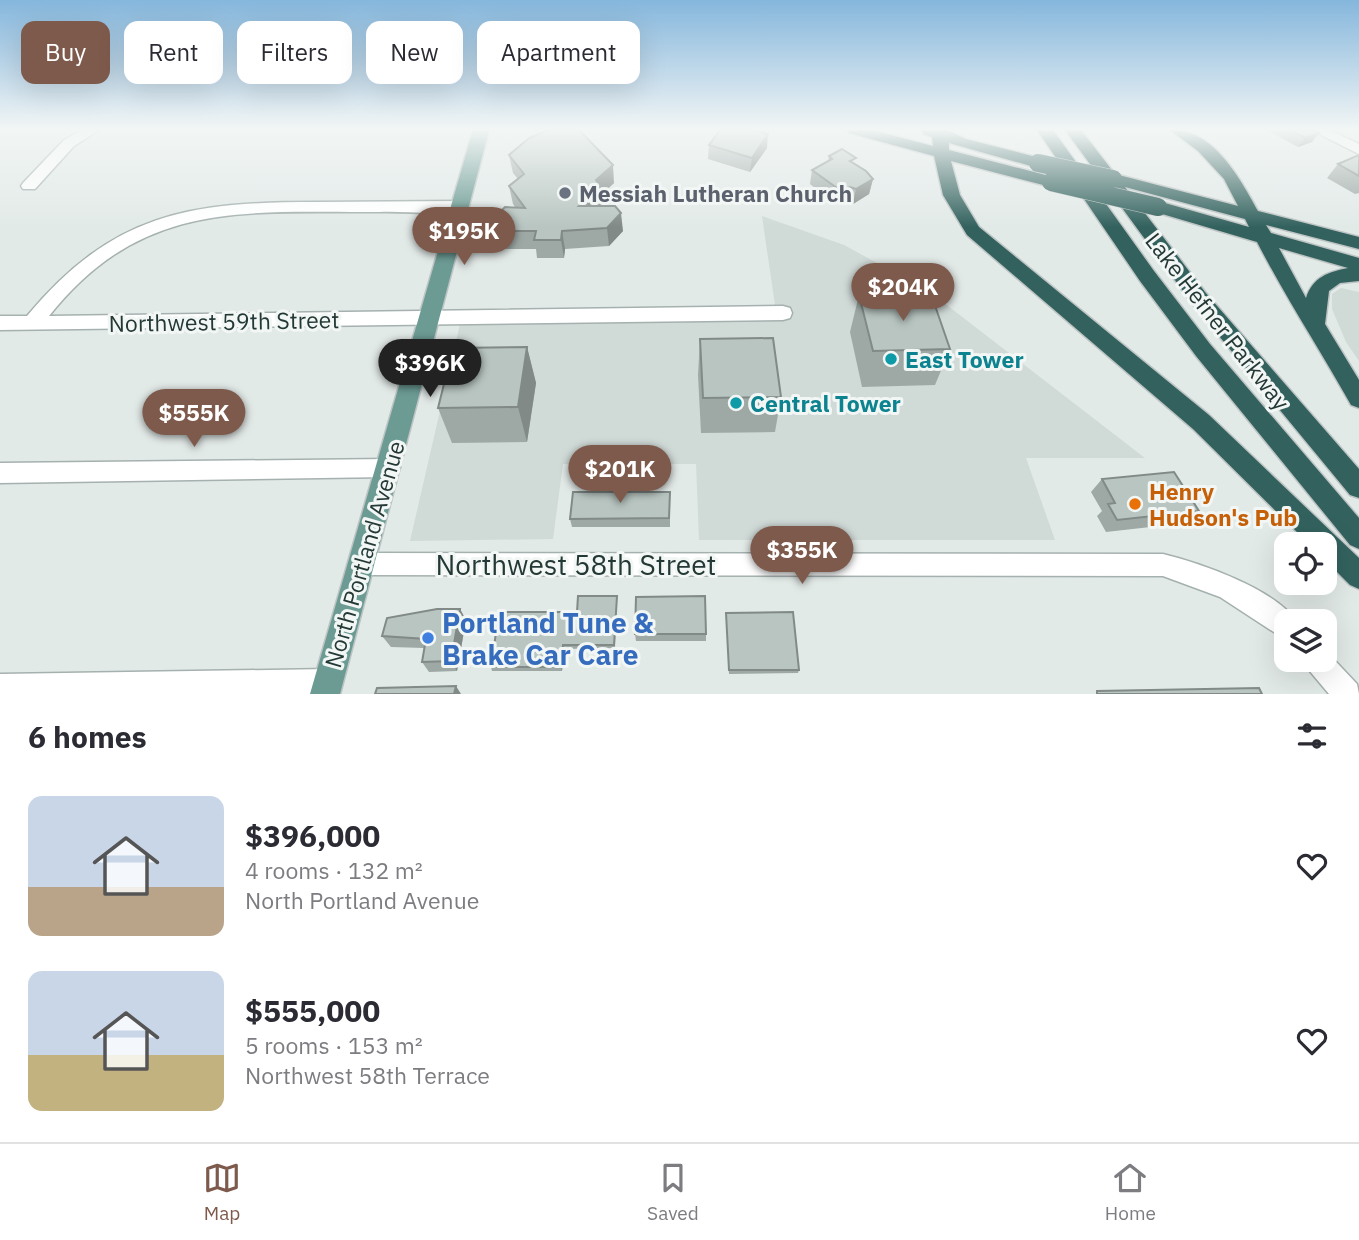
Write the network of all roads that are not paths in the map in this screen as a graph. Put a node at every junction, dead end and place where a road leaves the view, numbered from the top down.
1 (51, 162) edge
2 (472, 162) edge
3 (943, 162) edge
4 (977, 162) edge
5 (1036, 162) edge
6 (1068, 162) edge
7 (1097, 162) edge
8 (1219, 162) edge
9 (29, 186) dead end
10 (460, 205) junction
11 (1248, 213) junction
12 (1261, 237) junction
13 (1359, 243) edge
14 (1359, 265) edge
15 (1359, 274) edge
16 (783, 313) dead end
17 (429, 318) junction
18 (0, 323) edge
19 (32, 323) junction
20 (1315, 324) junction
21 (1359, 399) edge
22 (389, 468) junction
23 (0, 474) edge
24 (1359, 486) edge
25 (1359, 537) edge
26 (361, 564) junction
27 (1359, 576) edge
28 (1274, 618) edge
29 (1328, 672) edge
30 (0, 687) edge
31 (327, 688) edge
32 (1347, 694) edge

1 - 9 street
2 - 10 main road, North Portland Avenue
3 - 27 highway
4 - 12 highway, bridge
5 - 11 highway, bridge
6 - 25 highway, Lake Hefner Parkway
7 - 24 highway, Lake Hefner Parkway
8 - 11 highway
10 - 17 main road, North Portland Avenue
10 - 19 street
11 - 12 highway
11 - 13 highway
12 - 14 highway
12 - 20 highway
15 - 20 highway
16 - 17 street, Northwest 59th Street
17 - 19 street, Northwest 59th Street
17 - 22 main road, North Portland Avenue
18 - 19 street, Northwest 59th Street
20 - 21 highway
22 - 23 street
22 - 26 main road, North Portland Avenue
26 - 28 street, Northwest 58th Street
26 - 31 main road, North Portland Avenue
29 - 32 street
30 - 31 street

